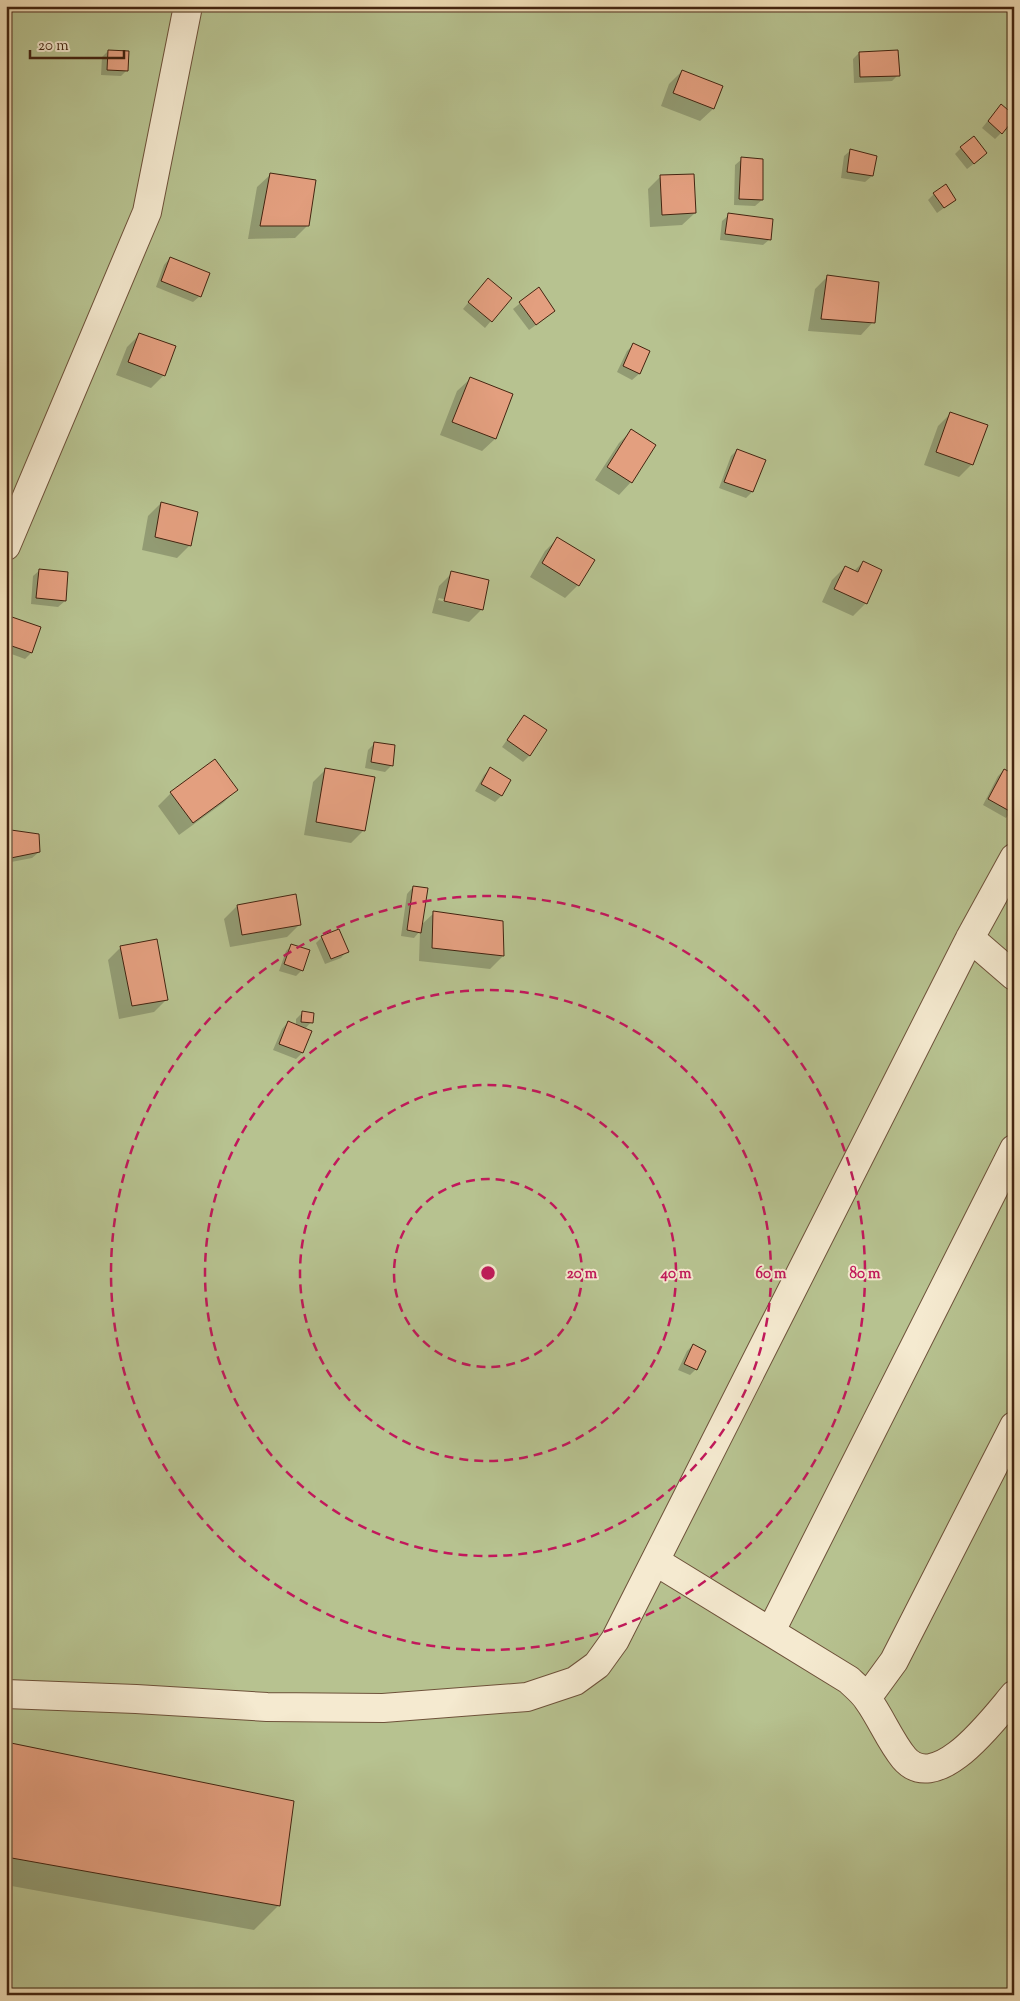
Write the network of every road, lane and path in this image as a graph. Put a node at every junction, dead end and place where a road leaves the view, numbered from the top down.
1 (188, 6) edge
2 (6, 546) edge
3 (1014, 858) edge
4 (970, 938) junction
5 (1014, 976) edge
6 (1014, 1149) edge
7 (1012, 1435) edge
8 (655, 1560) junction
9 (771, 1631) junction
10 (6, 1694) edge
11 (1014, 1695) edge
12 (867, 1698) junction

1 - 2 street
3 - 4 street
4 - 5 street
4 - 8 street
6 - 9 street
7 - 12 street
8 - 9 street
8 - 10 street
9 - 12 street
11 - 12 street

